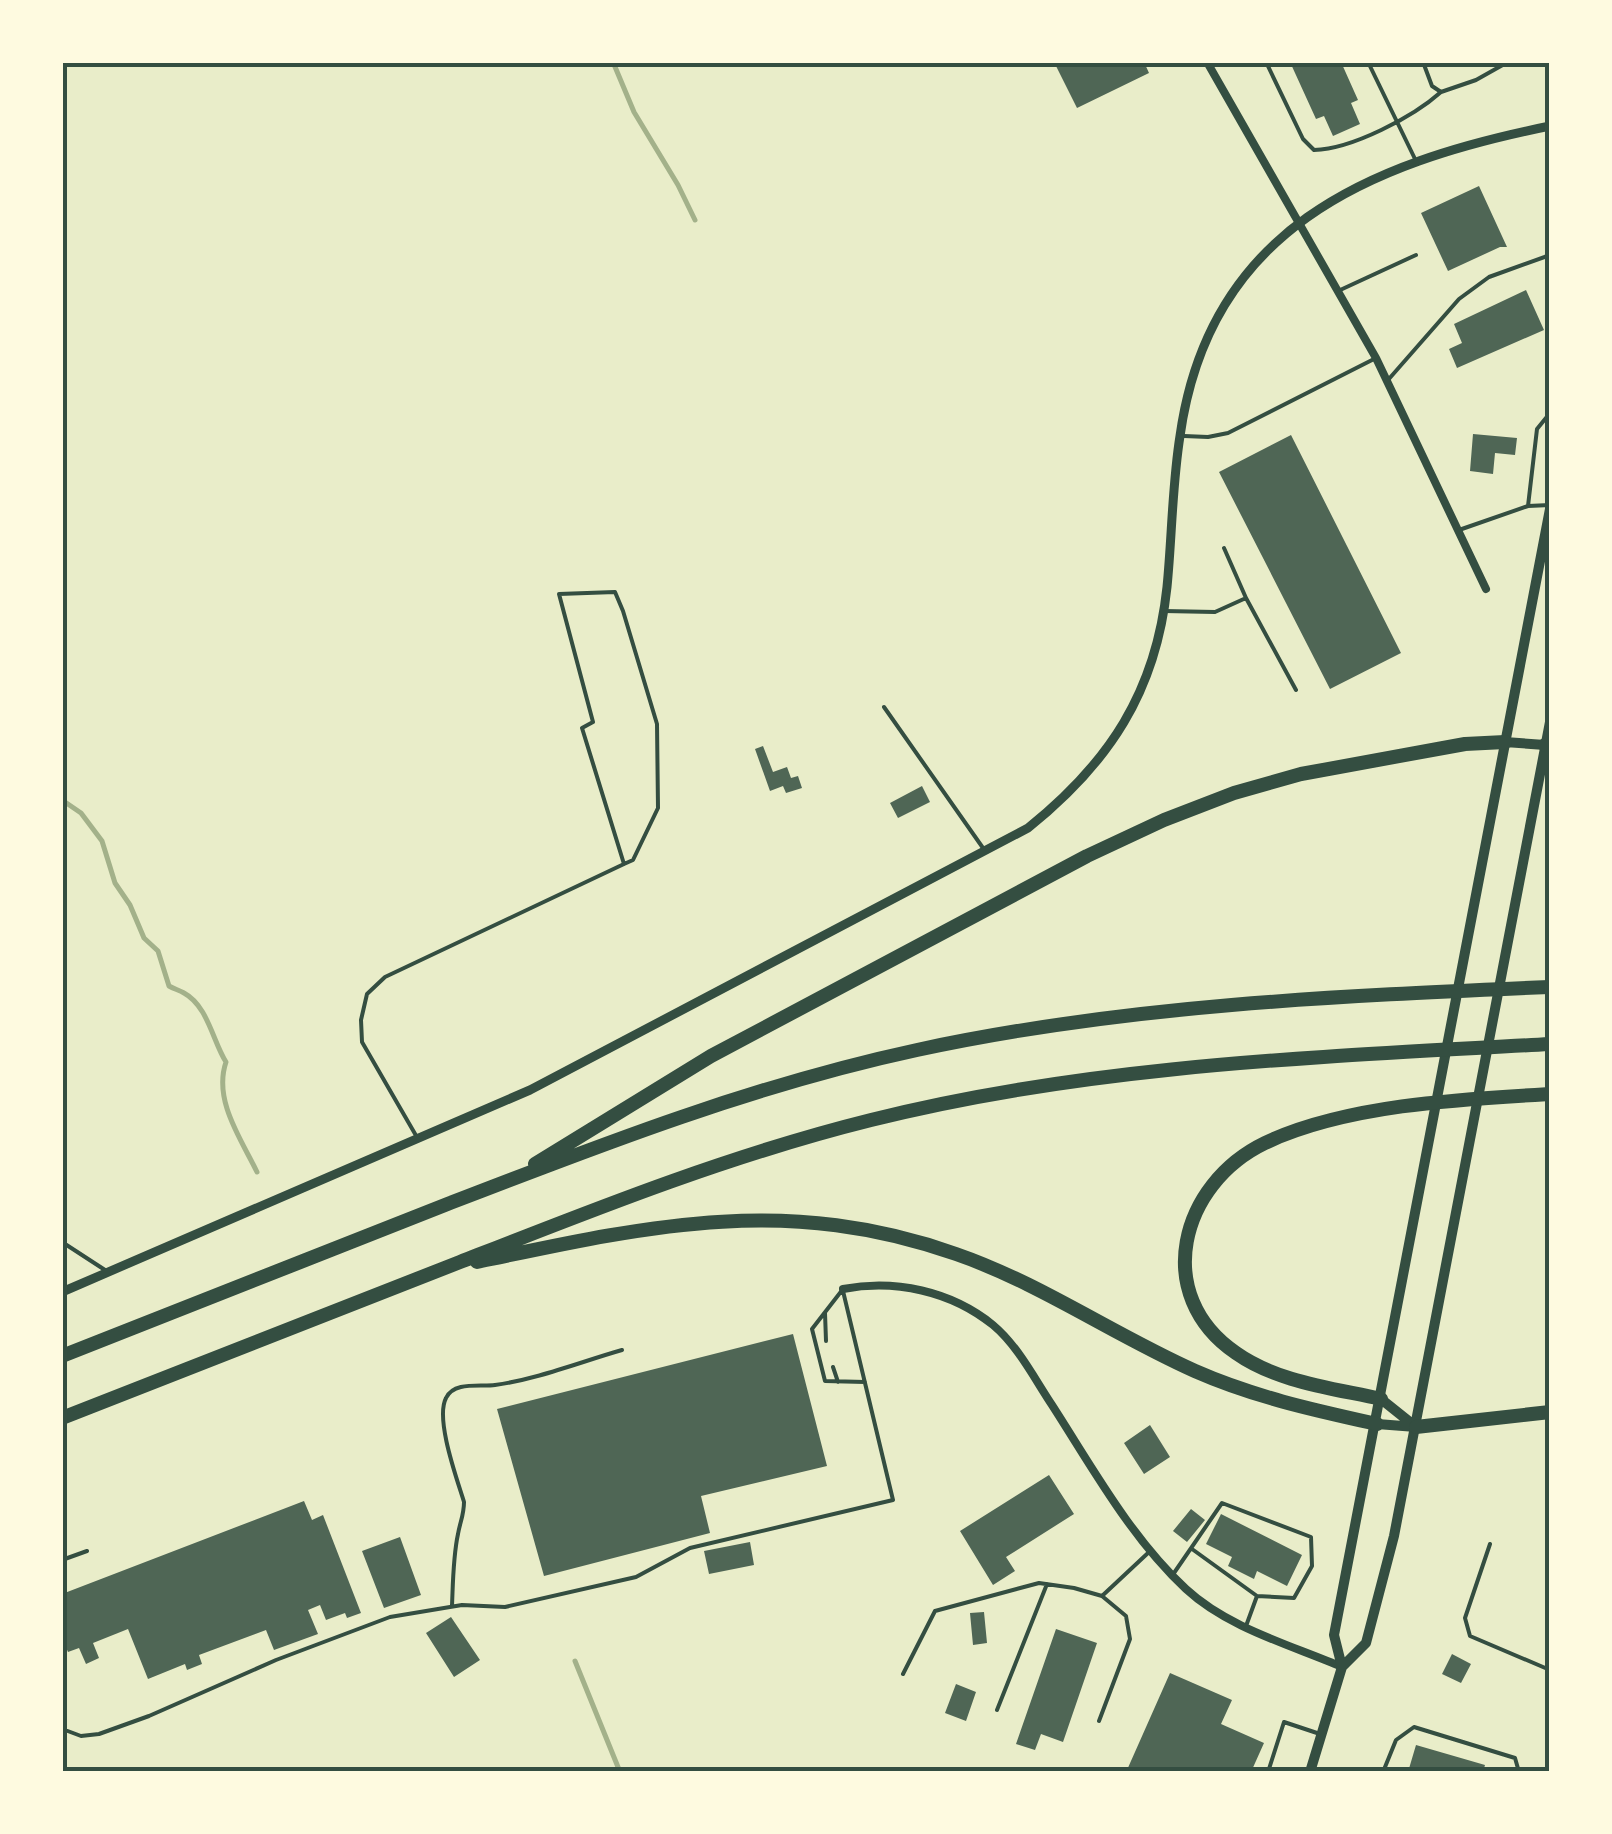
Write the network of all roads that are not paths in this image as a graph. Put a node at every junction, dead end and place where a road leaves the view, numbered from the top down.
1 (1207, 62) edge
2 (1266, 62) edge
3 (1368, 62) edge
4 (1423, 62) edge
5 (1508, 62) edge
6 (1441, 92) junction
7 (1396, 121) junction
8 (1550, 126) edge
9 (1416, 162) junction
10 (1300, 221) junction
11 (1416, 255) dead end
12 (1550, 255) edge
13 (1338, 291) junction
14 (1376, 358) junction
15 (1386, 381) junction
16 (1550, 413) edge
17 (1180, 436) junction
18 (1528, 506) junction
19 (1550, 507) edge
20 (1459, 530) junction
21 (1224, 548) dead end
22 (1486, 588) dead end
23 (1246, 598) junction
24 (1164, 611) junction
25 (1296, 690) dead end
26 (884, 707) dead end
27 (1550, 722) edge
28 (1505, 742) junction
29 (1547, 745) edge
30 (986, 852) junction
31 (624, 864) junction
32 (1550, 979) edge
33 (1550, 987) edge
34 (1493, 990) junction
35 (1550, 1044) edge
36 (1481, 1048) junction
37 (1550, 1054) edge
38 (1550, 1094) edge
39 (418, 1139) junction
40 (503, 1183) junction
41 (62, 1242) edge
42 (438, 1271) junction
43 (109, 1272) junction
44 (842, 1289) junction
45 (62, 1292) edge
46 (825, 1313) junction
47 (826, 1341) dead end
48 (622, 1350) dead end
49 (62, 1356) edge
50 (834, 1368) dead end
51 (838, 1382) junction
52 (865, 1382) junction
53 (1381, 1399) junction
54 (1550, 1412) edge
55 (62, 1418) edge
56 (1377, 1424) junction
57 (1416, 1427) junction
58 (1490, 1544) dead end
59 (1191, 1548) junction
60 (1152, 1550) junction
61 (88, 1551) dead end
62 (62, 1560) edge
63 (1172, 1575) junction
64 (1047, 1584) junction
65 (1102, 1596) junction
66 (1257, 1596) junction
67 (452, 1606) junction
68 (1246, 1626) junction
69 (1342, 1667) junction
70 (1550, 1670) edge
71 (903, 1674) dead end
72 (997, 1710) dead end
73 (1100, 1722) dead end
74 (62, 1725) edge
75 (1322, 1735) junction
76 (1312, 1771) edge
77 (1268, 1772) edge
78 (1383, 1772) edge
79 (1519, 1772) edge

1 - 10 street
2 - 7 lane
3 - 7 lane
4 - 6 lane
5 - 6 lane
6 - 7 lane
7 - 9 lane
8 - 9 street
9 - 10 street
10 - 13 street
10 - 17 street
11 - 13 lane
12 - 15 lane
13 - 14 street
14 - 15 street
14 - 17 lane
15 - 20 street
16 - 18 lane
17 - 24 street
18 - 19 lane
18 - 20 lane
19 - 28 main road
20 - 22 street
21 - 23 lane
23 - 24 lane
23 - 25 lane
24 - 30 street
26 - 30 lane
27 - 29 main road
28 - 29 main road
28 - 40 highway
28 - 53 main road
29 - 57 main road
30 - 39 street
31 - 31 lane
31 - 39 lane
32 - 34 highway
33 - 34 highway
34 - 40 highway
35 - 36 highway
36 - 37 highway
36 - 42 highway
38 - 53 highway
39 - 43 street
40 - 49 highway
41 - 43 lane
42 - 55 highway
42 - 56 highway
43 - 45 street
44 - 46 lane
44 - 52 lane
44 - 60 street
46 - 47 lane
46 - 51 lane
48 - 67 lane
50 - 51 lane
51 - 52 lane
52 - 67 lane
53 - 56 main road
53 - 57 main road
54 - 57 highway
56 - 57 main road
56 - 69 main road
57 - 69 main road
58 - 70 lane
59 - 63 lane
59 - 66 lane
59 - 66 lane
60 - 63 street
60 - 65 lane
61 - 62 lane
63 - 68 street
64 - 65 lane
64 - 71 lane
64 - 72 lane
65 - 73 lane
66 - 68 lane
67 - 74 lane
68 - 69 street
69 - 75 main road
75 - 76 main road
75 - 77 lane
78 - 79 lane

